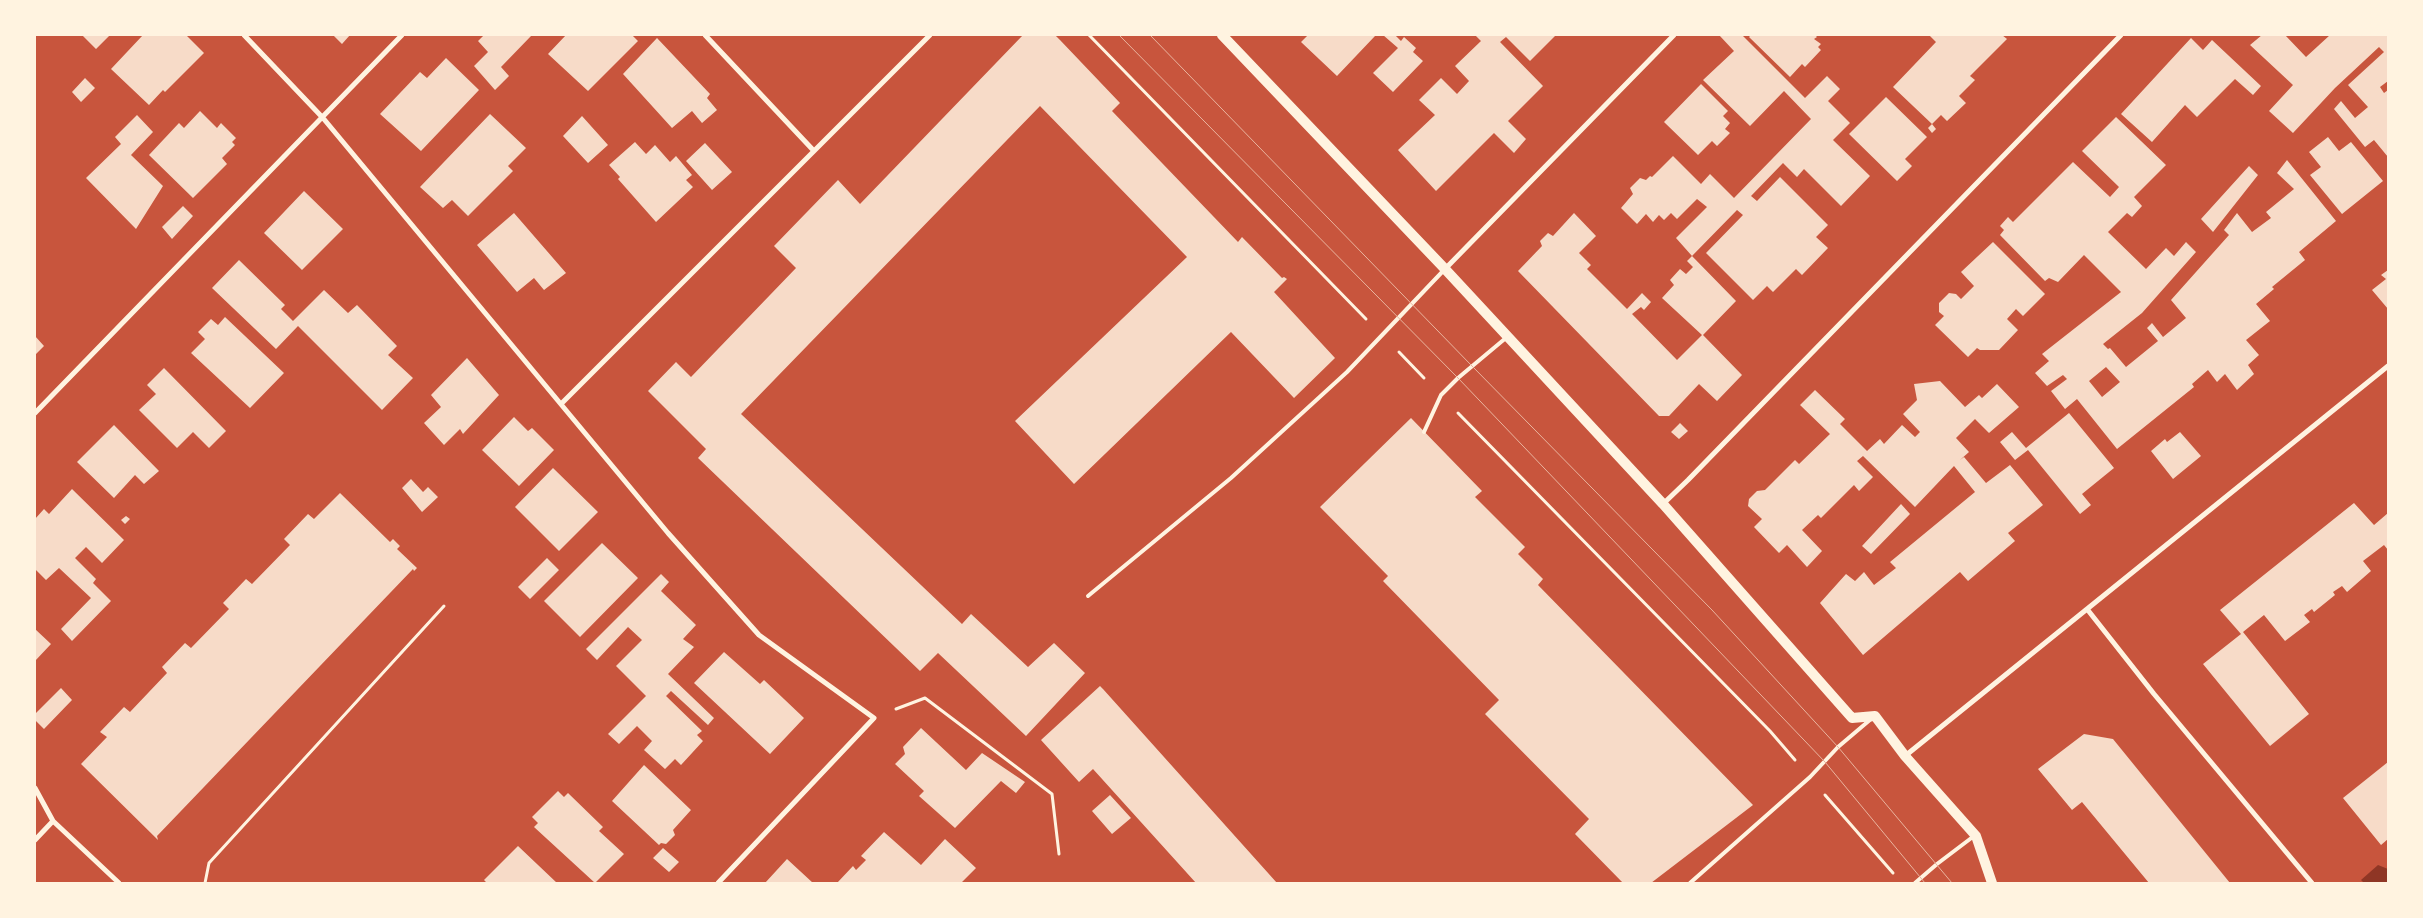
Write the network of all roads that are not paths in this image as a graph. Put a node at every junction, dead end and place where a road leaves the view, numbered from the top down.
1 (244, 35) edge
2 (402, 35) edge
3 (705, 35) edge
4 (930, 35) edge
5 (1674, 35) edge
6 (2121, 35) edge
7 (1224, 36) edge
8 (323, 118) junction
9 (814, 151) junction
10 (1445, 269) junction
11 (1507, 337) junction
12 (2387, 369) edge
13 (561, 404) junction
14 (35, 412) edge
15 (1424, 432) dead end
16 (1663, 504) junction
17 (1088, 596) dead end
18 (2087, 609) junction
19 (1875, 716) junction
20 (1905, 756) junction
21 (35, 788) edge
22 (53, 821) junction
23 (1976, 836) junction
24 (35, 840) edge
25 (119, 883) edge
26 (718, 883) edge
27 (1690, 883) edge
28 (1916, 883) edge
29 (1992, 883) edge
30 (2312, 883) edge

1 - 8 street
2 - 8 street
3 - 9 street
4 - 9 street
5 - 10 street
6 - 16 street
7 - 10 main road
8 - 13 street
8 - 14 street
9 - 13 street
10 - 11 main road
10 - 17 lane
11 - 15 lane
11 - 16 main road
12 - 18 street
13 - 26 street
16 - 19 main road
18 - 20 street
18 - 30 street
19 - 20 main road
19 - 27 lane
20 - 23 main road
21 - 22 street
22 - 24 street
22 - 25 street
23 - 28 lane
23 - 29 main road

